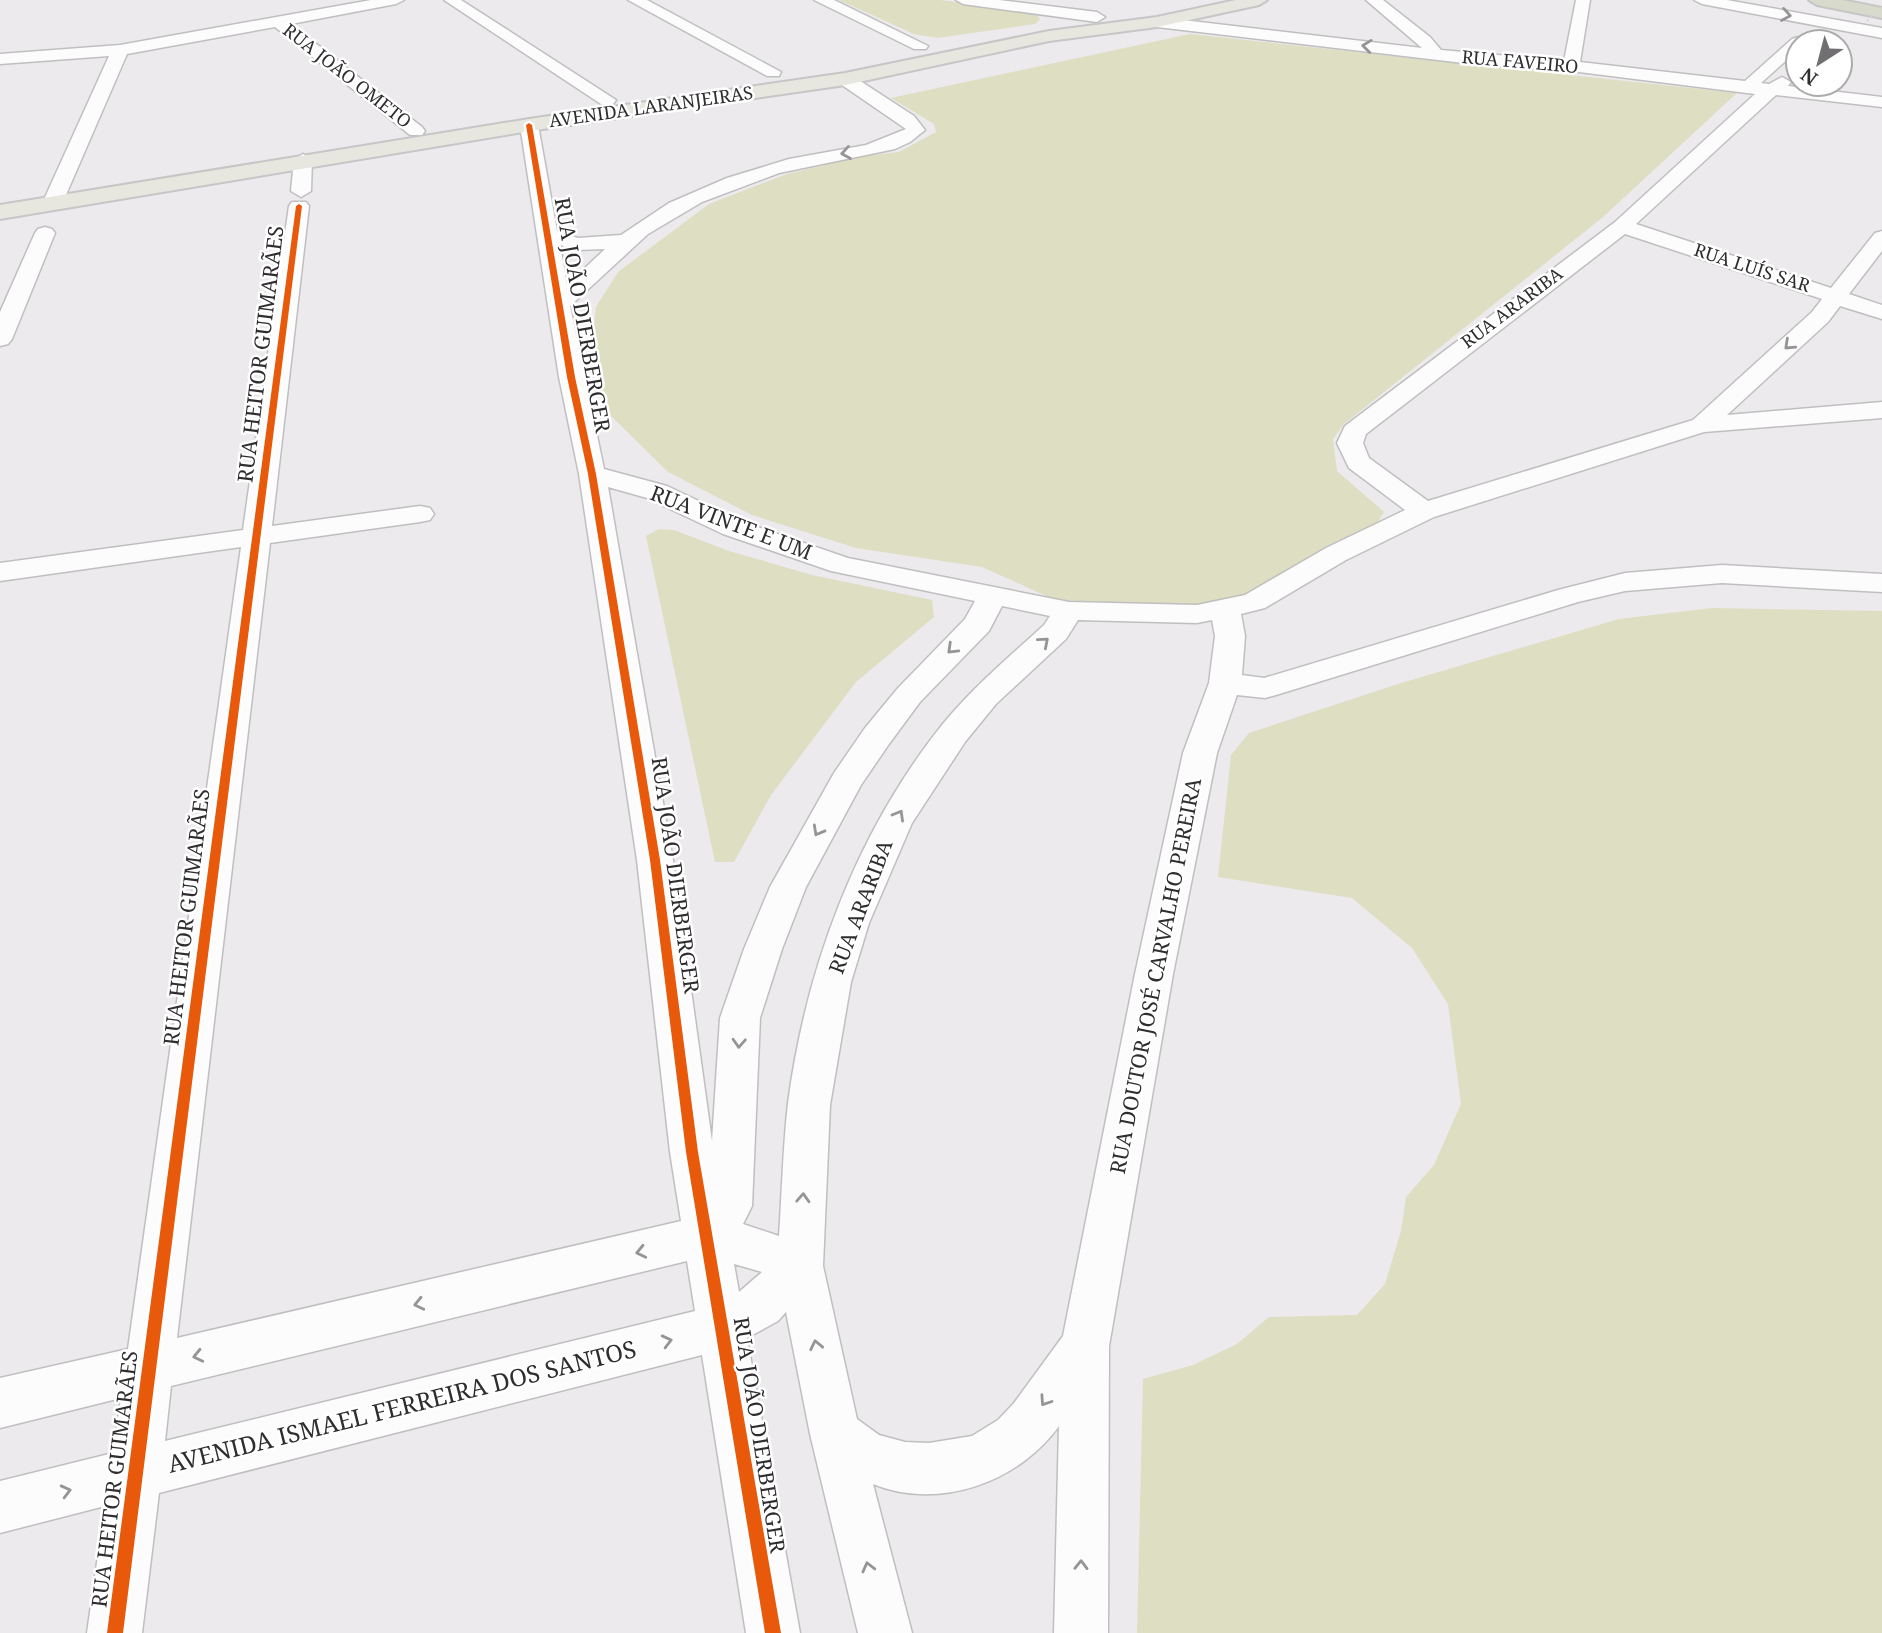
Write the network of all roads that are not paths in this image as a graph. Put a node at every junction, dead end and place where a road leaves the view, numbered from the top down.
1 (397, 0) edge
2 (451, 0) edge
3 (636, 0) edge
4 (822, 0) edge
5 (962, 0) edge
6 (1196, 0) edge
7 (1259, 0) edge
8 (1374, 0) edge
9 (1583, 0) edge
10 (1702, 0) edge
11 (1817, 0) edge
12 (1872, 0) edge
13 (1882, 4) edge
14 (1097, 17) junction
15 (1874, 17) edge
16 (278, 21) junction
17 (1157, 22) junction
18 (1822, 22) junction
19 (1848, 26) junction
20 (1815, 28) edge
21 (1846, 28) edge
22 (1882, 33) edge
23 (920, 46) junction
24 (120, 50) junction
25 (1435, 54) junction
26 (1784, 54) edge
27 (0, 59) edge
28 (1571, 66) junction
29 (913, 67) junction
30 (772, 72) junction
31 (845, 79) junction
32 (1784, 81) edge
33 (816, 84) junction
34 (1774, 90) junction
35 (1751, 96) junction
36 (607, 100) junction
37 (1882, 102) edge
38 (528, 125) junction
39 (416, 131) junction
40 (303, 160) junction
41 (55, 198) junction
42 (0, 201) edge
43 (0, 212) edge
44 (1622, 226) junction
45 (45, 233) dead end
46 (547, 235) junction
47 (1882, 237) edge
48 (626, 241) junction
49 (1836, 296) junction
50 (558, 305) junction
51 (1882, 312) edge
52 (0, 339) edge
53 (1882, 410) edge
54 (1702, 425) junction
55 (592, 474) junction
56 (1424, 511) junction
57 (420, 514) dead end
58 (256, 537) junction
59 (0, 572) edge
60 (1882, 583) edge
61 (993, 596) junction
62 (1225, 608) junction
63 (1069, 611) junction
64 (1225, 683) junction
65 (707, 1236) junction
66 (800, 1266) junction
67 (722, 1327) junction
68 (1085, 1346) junction
69 (148, 1368) junction
70 (0, 1403) edge
71 (835, 1434) junction
72 (135, 1474) junction
73 (0, 1507) edge
74 (116, 1633) edge
75 (773, 1633) edge
76 (885, 1633) edge
77 (1081, 1633) edge

1 - 16 street
2 - 36 street
3 - 30 street
4 - 23 street
5 - 14 street
6 - 14 main road, AVENIDA LARANJEIRAS
7 - 17 main road, AVENIDA LARANJEIRAS
8 - 25 street
9 - 28 street
10 -> 18 street
11 - 15 highway
12 - 13 highway
14 - 23 main road, AVENIDA LARANJEIRAS
16 - 24 street
16 - 39 street, RUA JOÃO OMETO
25 -> 17 street, RUA FAVEIRO
17 - 29 main road, AVENIDA LARANJEIRAS
18 - 19 street
18 - 20 street, RUA ARARIBA
19 - 21 street
19 - 22 street
23 - 29 main road
23 - 30 main road, AVENIDA LARANJEIRAS
24 - 27 street
24 - 41 street
25 - 28 street, RUA FAVEIRO
26 - 35 street, RUA ARARIBA
28 - 35 street, RUA FAVEIRO
29 - 31 main road, AVENIDA LARANJEIRAS
30 - 33 main road
30 - 36 main road, AVENIDA LARANJEIRAS
31 - 33 main road, AVENIDA LARANJEIRAS
31 -> 48 street
32 - 34 street, RUA ARARIBA
33 - 38 main road, AVENIDA LARANJEIRAS
34 - 35 street, RUA ARARIBA
34 - 37 street
35 - 44 street, RUA ARARIBA
36 - 39 main road, AVENIDA LARANJEIRAS
38 - 40 main road, AVENIDA LARANJEIRAS
38 - 46 street, RUA JOÃO DIERBERGER
39 - 41 main road, AVENIDA LARANJEIRAS
40 - 41 main road, AVENIDA LARANJEIRAS
40 - 58 street, RUA HEITOR GUIMARÃES
41 - 42 main road, AVENIDA LARANJEIRAS
41 - 43 main road, AVENIDA LARANJEIRAS
44 - 49 street, RUA LUÍS SAR
44 - 56 street, RUA ARARIBA
45 - 52 street
46 - 48 street
46 - 50 street, RUA JOÃO DIERBERGER
47 - 49 street
48 - 50 street
49 - 51 street, RUA LUÍS SAR
49 -> 54 street
50 - 55 street, RUA JOÃO DIERBERGER
53 - 54 street
54 - 56 street, RUA VINTE E UM
55 - 61 street, RUA VINTE E UM
55 - 65 street, RUA JOÃO DIERBERGER
56 - 62 street, RUA VINTE E UM
57 - 58 street
58 - 59 street
58 - 69 street, RUA HEITOR GUIMARÃES
60 - 64 street
61 - 63 street, RUA VINTE E UM
61 -> 65 street
62 - 63 street, RUA VINTE E UM
62 - 64 street, RUA DOUTOR JOSÉ CARVALHO PEREIRA
66 -> 63 street, RUA ARARIBA
64 - 68 street, RUA DOUTOR JOSÉ CARVALHO PEREIRA
65 - 66 street
65 - 67 street, RUA JOÃO DIERBERGER
65 -> 69 street
66 - 67 street, AVENIDA ISMAEL FERREIRA DOS SANTOS
71 -> 66 street
72 -> 67 street, AVENIDA ISMAEL FERREIRA DOS SANTOS
67 - 75 street, RUA JOÃO DIERBERGER
68 -> 71 street, RUA DOUTOR JOSÉ CARVALHO PEREIRA
77 -> 68 street, RUA DOUTOR JOSÉ CARVALHO PEREIRA
69 - 70 street
69 - 72 street, RUA HEITOR GUIMARÃES
76 -> 71 street
73 -> 72 street, AVENIDA ISMAEL FERREIRA DOS SANTOS
72 - 74 street, RUA HEITOR GUIMARÃES

